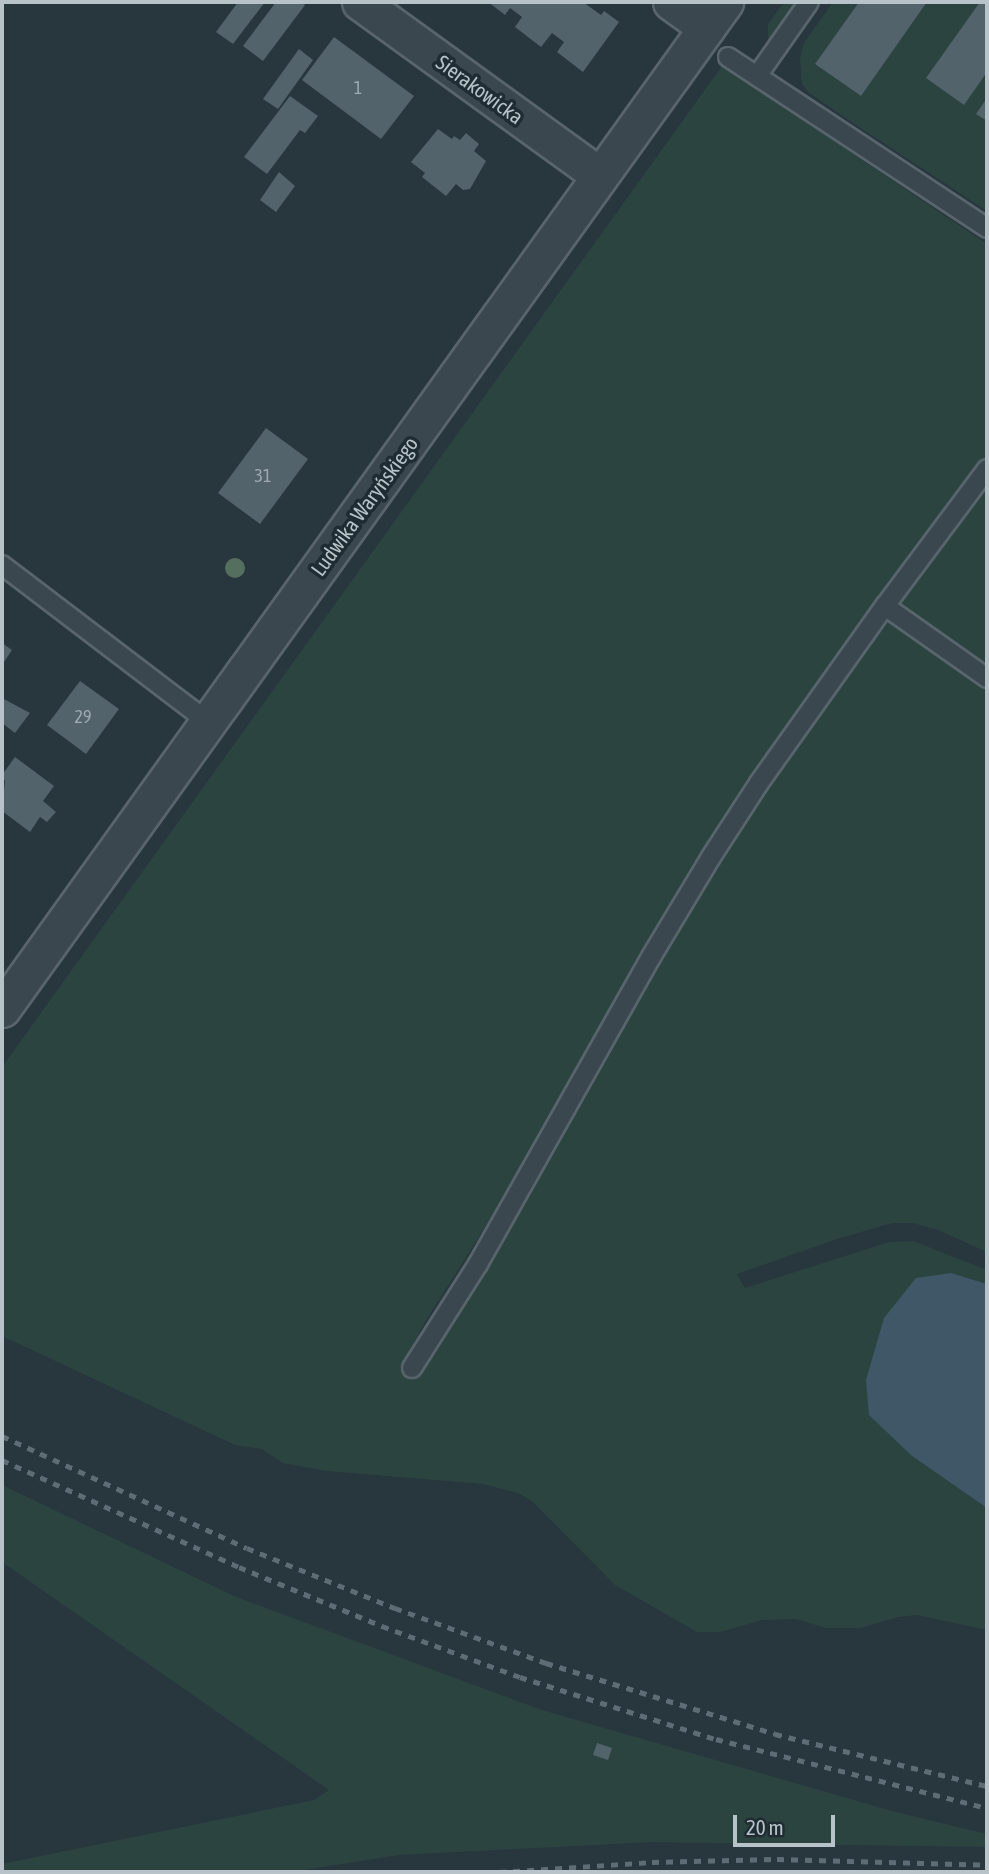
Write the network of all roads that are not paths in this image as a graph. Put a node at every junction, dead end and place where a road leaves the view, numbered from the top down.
1 (360, 2) edge
2 (671, 2) edge
3 (809, 2) edge
4 (716, 15) edge
5 (728, 57) dead end
6 (757, 76) junction
7 (600, 176) junction
8 (987, 228) edge
9 (987, 469) edge
10 (2, 565) edge
11 (885, 606) junction
12 (987, 678) edge
13 (208, 722) junction
14 (2, 1010) edge
15 (412, 1368) dead end

1 - 7 street, Sierakowicka
2 - 4 street
3 - 6 lane
4 - 7 street, Ludwika Waryńskiego
5 - 6 lane
6 - 8 lane
7 - 13 street, Ludwika Waryńskiego
9 - 11 lane
10 - 13 lane
11 - 12 lane
11 - 15 lane
13 - 14 street, Ludwika Waryńskiego

